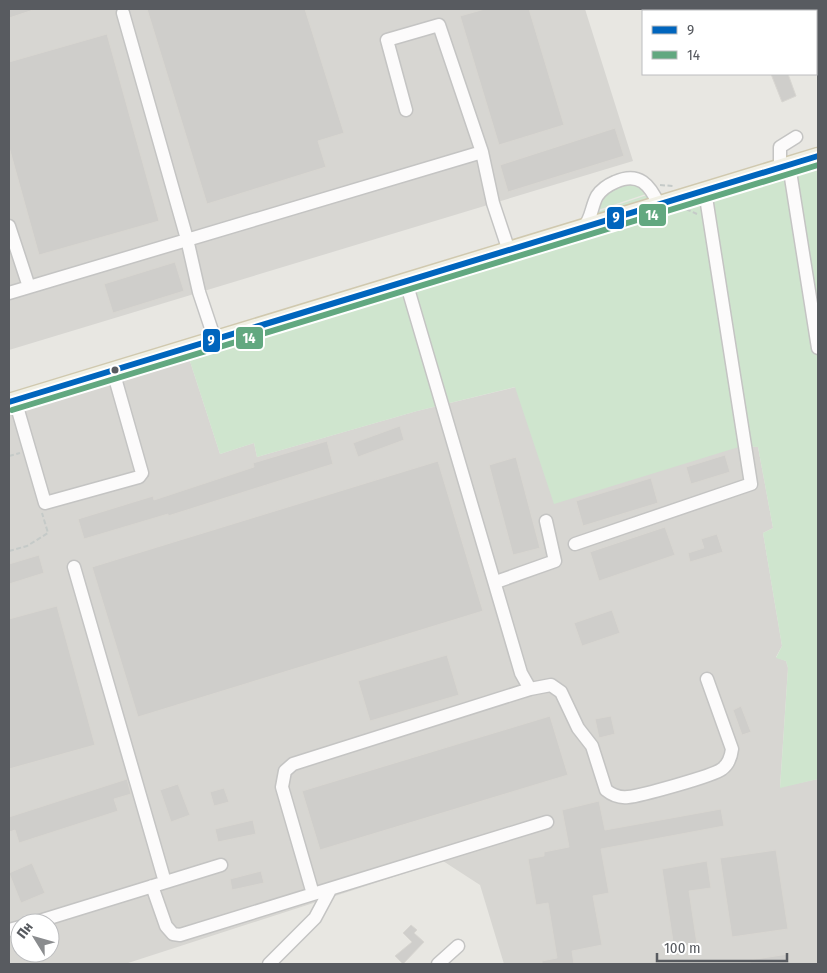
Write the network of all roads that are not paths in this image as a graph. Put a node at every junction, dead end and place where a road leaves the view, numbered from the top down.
1 (123, 13) dead end
2 (406, 110) dead end
3 (796, 137) dead end
4 (482, 152) junction
5 (818, 156) edge
6 (784, 166) junction
7 (705, 191) junction
8 (659, 206) junction
9 (9, 226) edge
10 (583, 228) junction
11 (187, 238) junction
12 (509, 251) junction
13 (406, 282) junction
14 (29, 287) junction
15 (9, 293) edge
16 (215, 340) junction
17 (818, 348) edge
18 (113, 371) junction
19 (12, 401) edge
20 (546, 521) dead end
21 (575, 544) dead end
22 (74, 567) dead end
23 (496, 582) junction
24 (707, 679) dead end
25 (530, 689) junction
26 (547, 822) dead end
27 (221, 865) dead end
28 (165, 882) junction
29 (152, 886) junction
30 (330, 890) junction
31 (313, 894) junction
32 (60, 915) edge
33 (458, 946) dead end
34 (269, 964) edge
35 (438, 964) edge

1 - 11 street
2 - 4 street
3 - 6 street
4 - 11 street
4 - 12 street
5 - 6 main road
6 - 7 main road
6 - 17 street
7 - 8 main road
7 - 21 street
8 - 10 main road
8 - 10 street
9 - 14 street
10 - 12 main road
11 - 14 street
11 - 16 street
12 - 13 main road
13 - 16 main road
13 - 23 street
14 - 15 street
16 - 18 main road
18 - 19 main road
18 - 19 street
20 - 23 street
22 - 28 street
23 - 25 street
24 - 25 street
25 - 31 street
26 - 30 street
27 - 28 street
28 - 29 street
29 - 31 street
29 - 32 street
30 - 31 street
30 - 34 street
33 - 35 street

